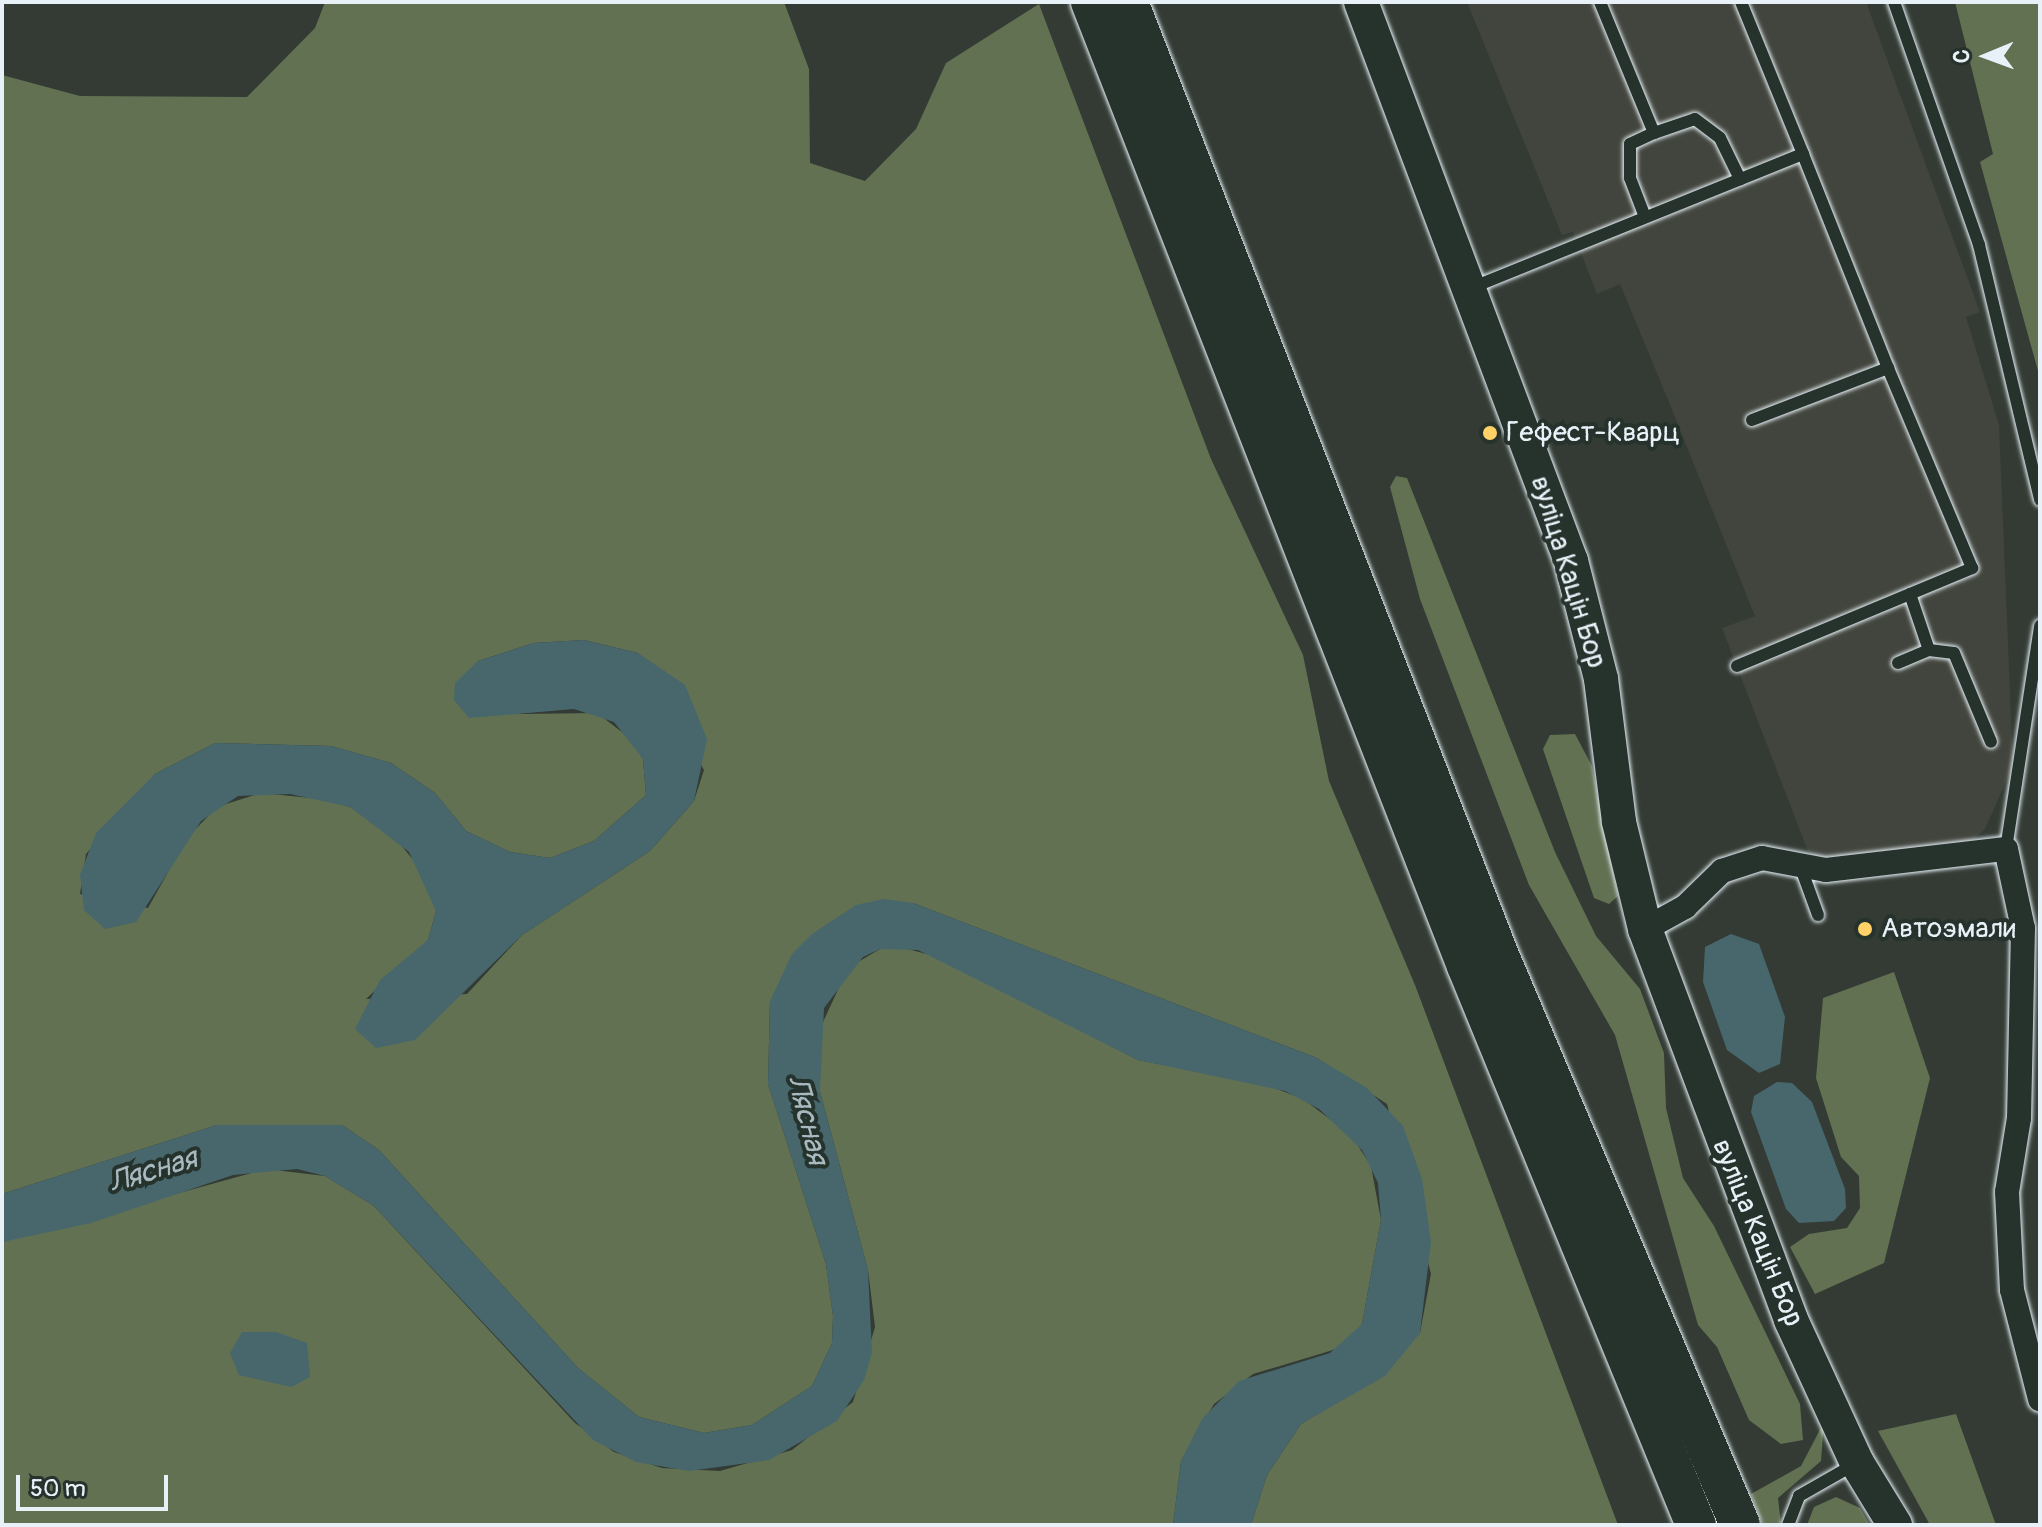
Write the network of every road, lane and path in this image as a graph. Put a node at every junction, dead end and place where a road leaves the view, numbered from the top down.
1 (1091, 2) edge
2 (1128, 2) edge
3 (1361, 2) edge
4 (1600, 2) edge
5 (1741, 2) edge
6 (1894, 2) edge
7 (1654, 133) junction
8 (1803, 154) junction
9 (1740, 179) junction
10 (1645, 217) junction
11 (1468, 289) junction
12 (1888, 368) junction
13 (1752, 420) dead end
14 (2040, 500) edge
15 (1910, 594) junction
16 (2040, 626) edge
17 (1929, 650) junction
18 (1898, 663) dead end
19 (1737, 666) dead end
20 (1991, 742) dead end
21 (2006, 849) junction
22 (1802, 871) junction
23 (1818, 915) dead end
24 (1645, 929) junction
25 (2040, 1399) edge
26 (1857, 1463) junction
27 (1696, 1525) edge
28 (1740, 1525) edge
29 (1788, 1525) edge
30 (1895, 1525) edge

1 - 27 highway
2 - 28 highway
3 - 11 main road, вуліца Кацін Бор
4 - 7 lane
5 - 8 lane
6 - 14 lane
7 - 9 lane
7 - 10 lane
8 - 9 lane
8 - 12 lane
9 - 10 lane
10 - 11 lane
11 - 24 main road, вуліца Кацін Бор
12 - 13 lane
12 - 15 lane
15 - 17 lane
15 - 19 lane
16 - 21 lane
17 - 18 lane
17 - 20 lane
21 - 22 street
21 - 25 street
22 - 23 lane
22 - 24 street
24 - 26 main road, вуліца Кацін Бор
26 - 29 lane
26 - 30 main road, вуліца Кацін Бор

